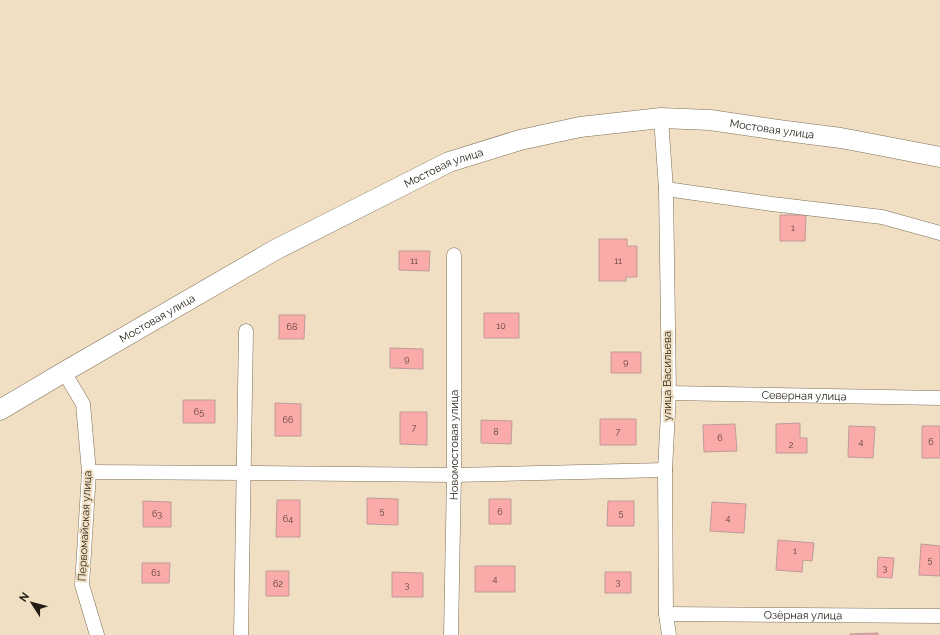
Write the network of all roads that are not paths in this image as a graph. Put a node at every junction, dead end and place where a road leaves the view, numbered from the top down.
1 (661, 118) junction
2 (940, 157) edge
3 (666, 189) junction
4 (940, 233) edge
5 (454, 255) dead end
6 (246, 331) dead end
7 (64, 372) junction
8 (669, 393) junction
9 (940, 398) edge
10 (0, 410) edge
11 (665, 470) junction
12 (89, 472) junction
13 (244, 473) junction
14 (454, 475) junction
15 (666, 614) junction
16 (940, 616) edge
17 (97, 635) edge
18 (241, 635) edge
19 (451, 635) edge
20 (669, 635) edge

1 - 2 main road, Мостовая улица
1 - 3 street, улица Васильева
1 - 7 main road, Мостовая улица
3 - 4 street
3 - 8 street, улица Васильева
5 - 14 street, Новомостовая улица
6 - 13 street
7 - 10 main road, Мостовая улица
7 - 12 street, Первомайская улица
8 - 9 street, Северная улица
8 - 11 street, улица Васильева
11 - 14 street
11 - 15 street, улица Васильева
12 - 13 street
12 - 17 street, Первомайская улица
13 - 14 street
13 - 18 street
14 - 19 street, Новомостовая улица
15 - 16 street, Озёрная улица
15 - 20 street, улица Васильева

